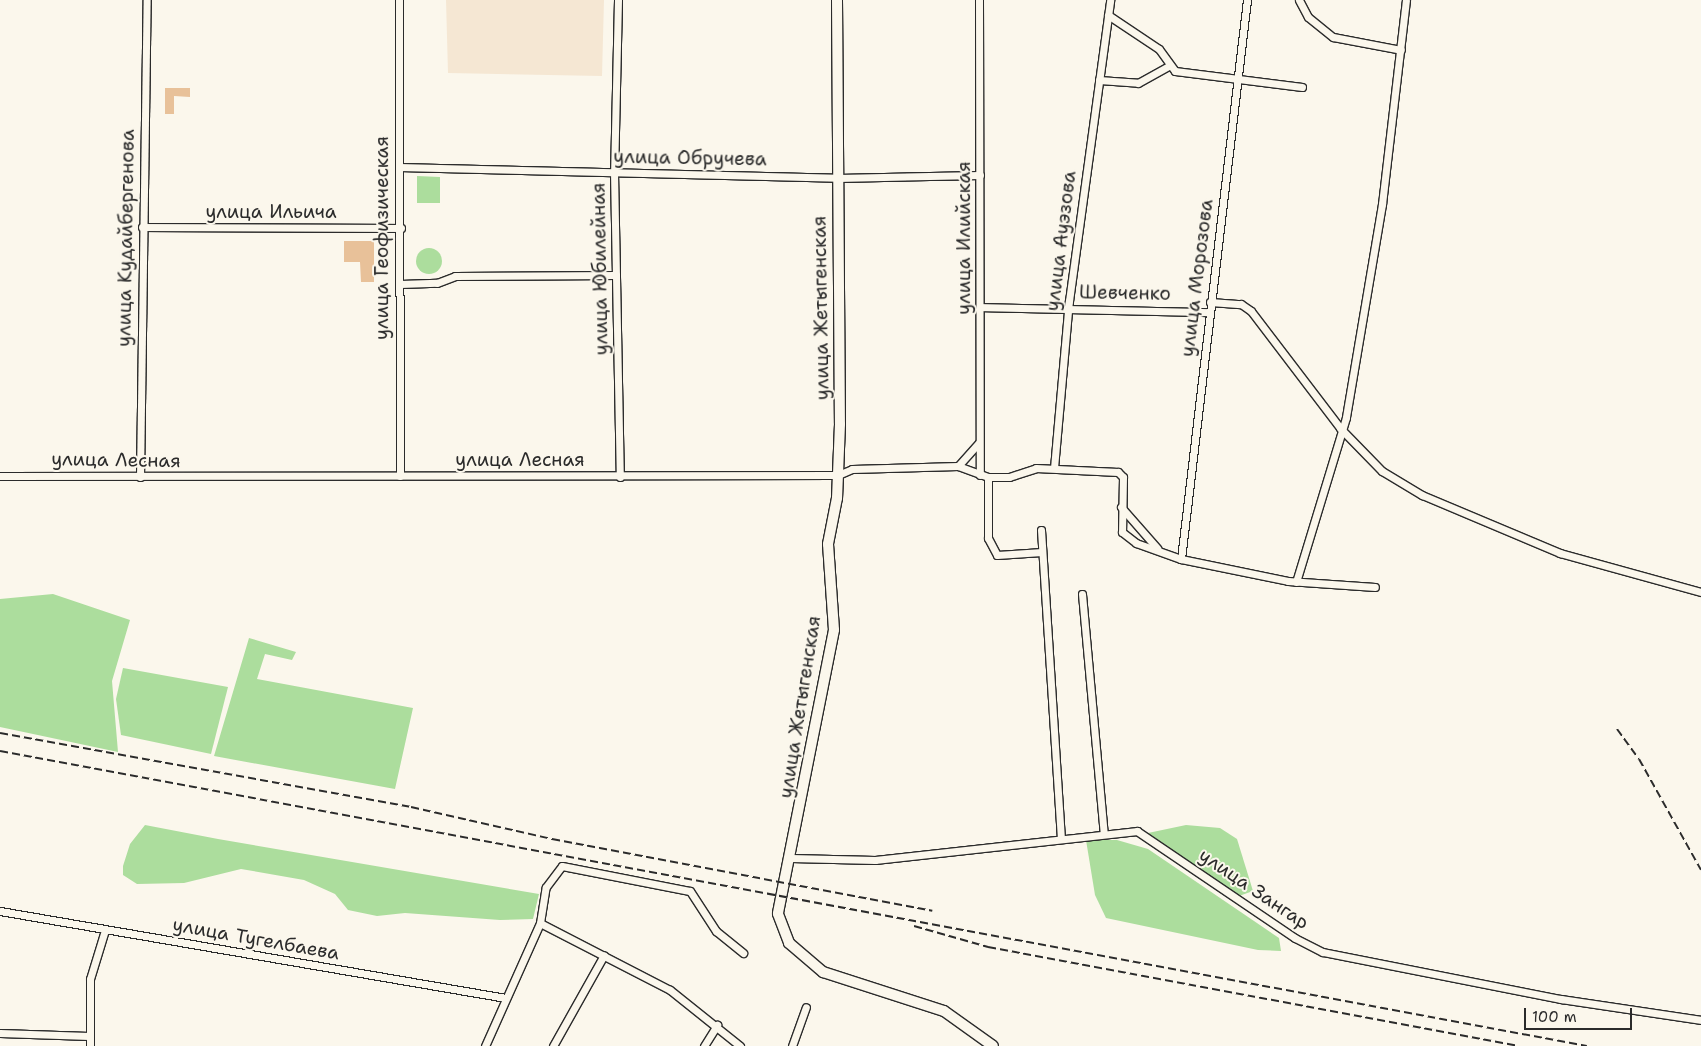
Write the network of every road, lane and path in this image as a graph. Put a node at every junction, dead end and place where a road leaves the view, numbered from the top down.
1 (148, 0) edge
2 (399, 0) edge
3 (618, 0) edge
4 (837, 0) edge
5 (979, 0) edge
6 (1110, 0) edge
7 (1247, 0) edge
8 (1299, 0) edge
9 (1406, 0) edge
10 (1108, 14) junction
11 (1402, 50) junction
12 (1170, 66) junction
13 (1099, 80) junction
14 (1237, 82) junction
15 (1302, 87) dead end
16 (400, 167) junction
17 (614, 172) junction
18 (980, 175) junction
19 (837, 178) junction
20 (142, 227) junction
21 (401, 228) junction
22 (616, 274) junction
23 (400, 284) junction
24 (1210, 302) junction
25 (980, 307) junction
26 (1068, 308) junction
27 (1210, 312) junction
28 (1340, 428) junction
29 (979, 443) junction
30 (958, 466) junction
31 (1054, 468) junction
32 (838, 475) junction
33 (0, 476) edge
34 (400, 476) junction
35 (620, 476) junction
36 (984, 476) junction
37 (140, 477) junction
38 (1121, 506) junction
39 (1041, 530) dead end
40 (1158, 548) junction
41 (1042, 552) junction
42 (1181, 559) junction
43 (1296, 582) junction
44 (1375, 587) dead end
45 (1701, 592) edge
46 (1082, 594) dead end
47 (1104, 834) junction
48 (1061, 837) junction
49 (792, 858) junction
50 (0, 910) edge
51 (540, 923) junction
52 (105, 930) junction
53 (743, 953) dead end
54 (604, 955) junction
55 (506, 998) junction
56 (806, 1007) dead end
57 (1701, 1020) edge
58 (717, 1025) junction
59 (0, 1033) edge
60 (89, 1036) junction
61 (90, 1046) edge
62 (485, 1046) edge
63 (553, 1046) edge
64 (704, 1046) edge
65 (740, 1046) edge
66 (792, 1046) edge
67 (993, 1046) edge

1 - 20 street, улица Кудайбергенова
2 - 16 street, улица Геофизическая
3 - 17 street, улица Юбилейная
4 - 19 main road, улица Жетыгенская
5 - 18 street, улица Илийская
6 - 10 street, улица Ауэзова
7 - 14 street, улица Морозова
8 - 11 street
9 - 11 street
10 - 12 street
10 - 13 street, улица Ауэзова
11 - 28 street
12 - 13 street
12 - 14 street
13 - 26 street, улица Ауэзова
14 - 15 street
14 - 24 street, улица Морозова
16 - 17 street, улица Обручева
16 - 21 street, улица Геофизическая
17 - 19 street, улица Обручева
17 - 22 street, улица Юбилейная
18 - 19 street, улица Обручева
18 - 25 street, улица Илийская
19 - 32 main road, улица Жетыгенская
20 - 21 street, улица Ильича
20 - 37 street, улица Кудайбергенова
21 - 23 street, улица Геофизическая
22 - 23 street
22 - 35 street, улица Юбилейная
23 - 34 street, улица Геофизическая
24 - 27 street, улица Морозова
24 - 28 street
25 - 26 street, Шевченко
25 - 29 street, улица Илийская
26 - 27 street, Шевченко
26 - 31 street, улица Ауэзова
27 - 42 street, улица Морозова
28 - 43 street
28 - 45 street
29 - 30 street
29 - 36 street, улица Илийская
30 - 32 street, улица Лесная
30 - 36 street, улица Лесная
31 - 36 street, улица Лесная
31 - 38 street
32 - 35 street, улица Лесная
32 - 49 main road, улица Жетыгенская
33 - 37 street, улица Лесная
34 - 35 street, улица Лесная
34 - 37 street, улица Лесная
36 - 41 street, улица Илийская
38 - 40 street
38 - 40 street
39 - 41 street
40 - 42 street
41 - 48 street
42 - 43 street
43 - 44 street
46 - 47 street
47 - 48 street, улица Зангар
47 - 57 street, улица Зангар
48 - 49 street, улица Зангар
49 - 67 main road, улица Жетыгенская
50 - 52 street, улица Тугелбаева
51 - 53 street
51 - 54 street
51 - 55 street
52 - 55 street, улица Тугелбаева
52 - 60 street
54 - 58 street
54 - 63 street
55 - 62 street
56 - 66 street
58 - 64 street
58 - 65 street
59 - 60 street
60 - 61 street

